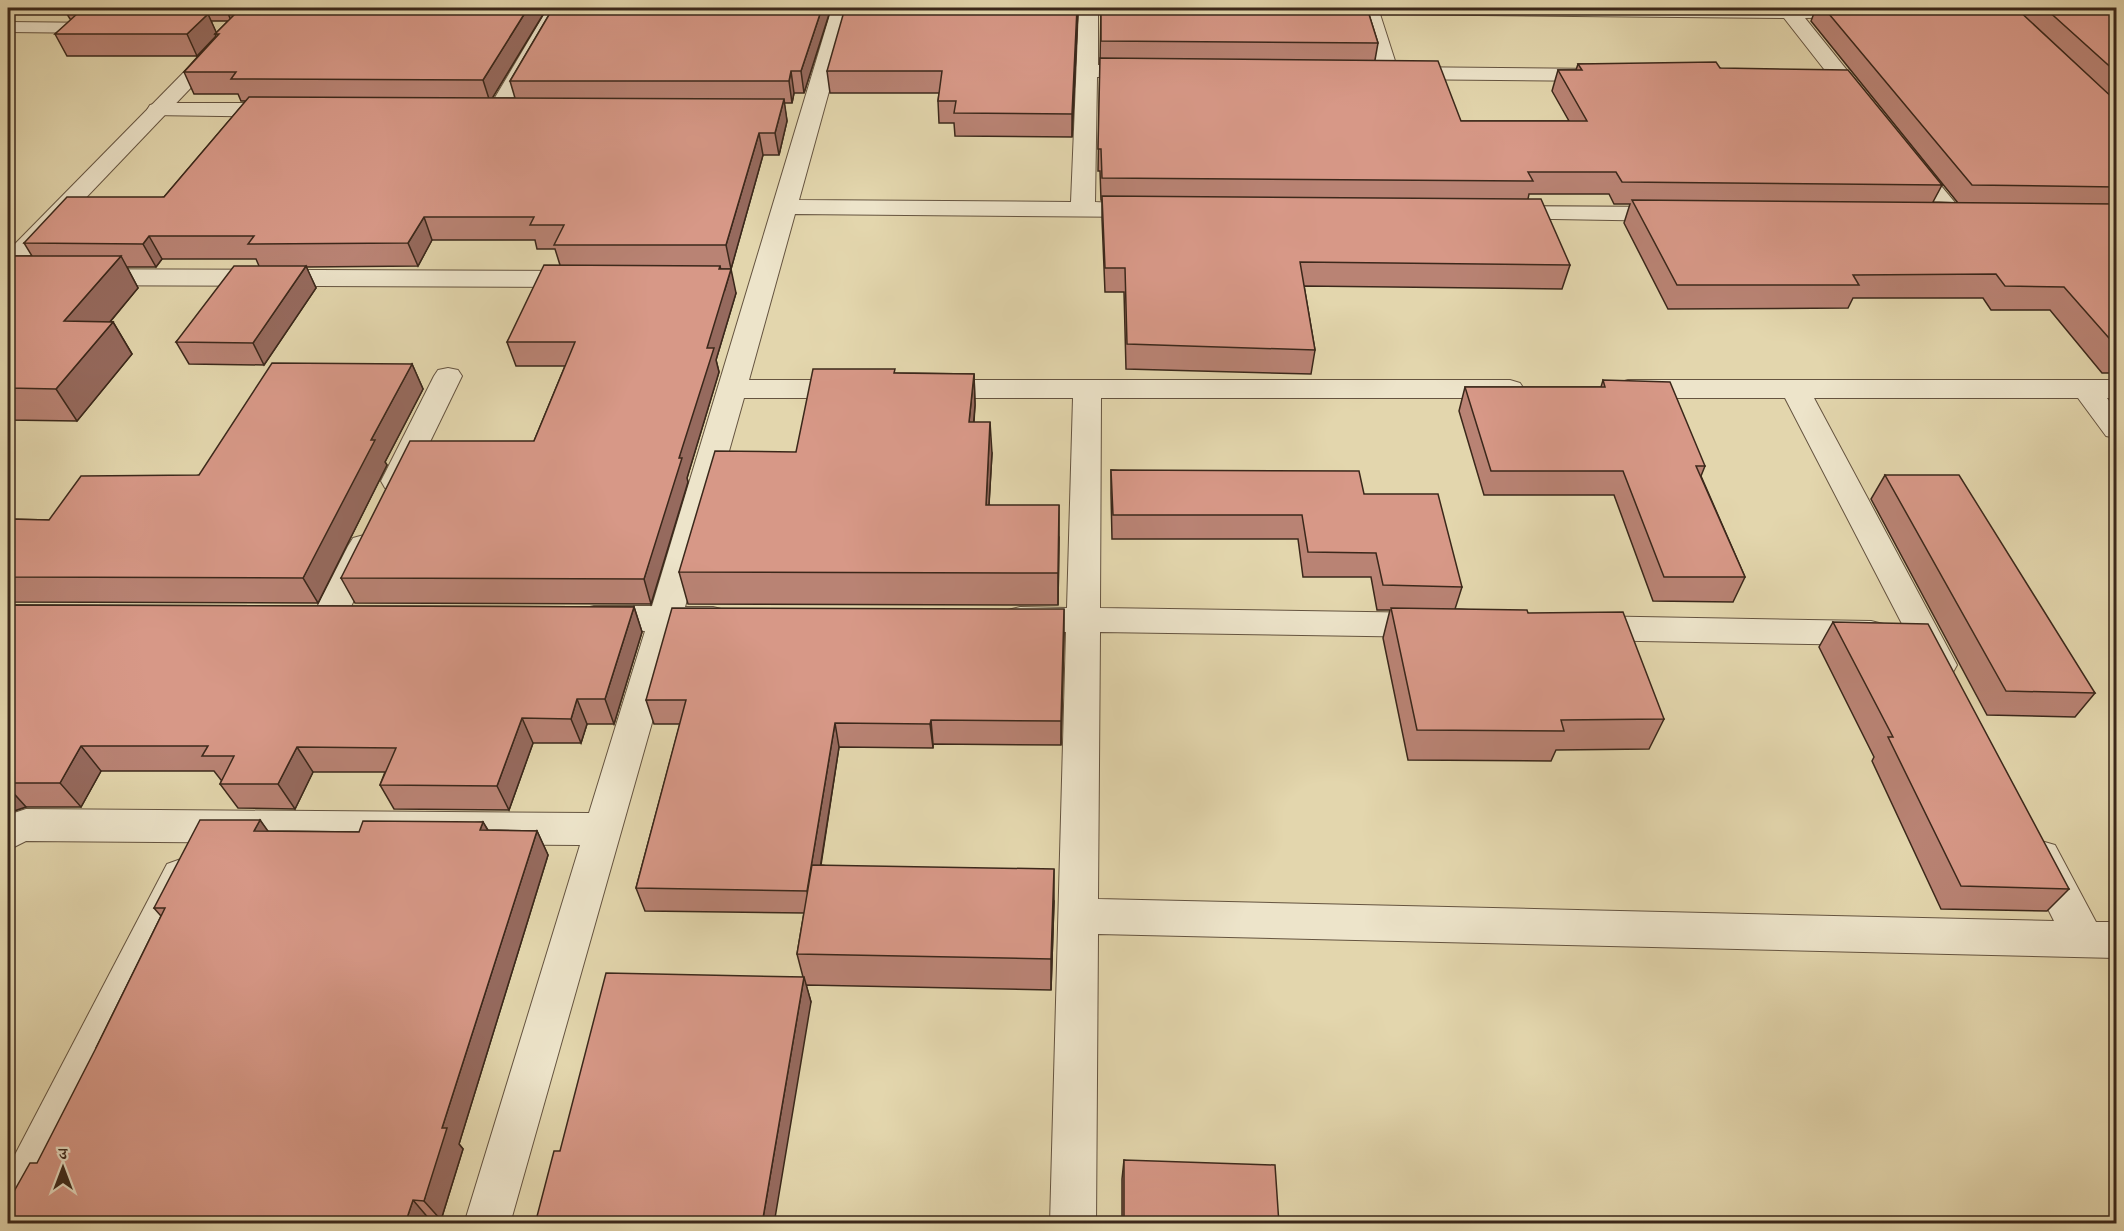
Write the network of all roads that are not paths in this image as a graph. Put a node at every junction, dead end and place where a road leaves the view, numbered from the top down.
1 (257, 8) edge
2 (558, 8) edge
3 (842, 8) edge
4 (1089, 8) edge
5 (1368, 8) edge
6 (1788, 10) edge
7 (1882, 13) edge
8 (8, 27) edge
9 (123, 28) edge
10 (215, 28) dead end
11 (238, 28) junction
12 (1087, 71) junction
13 (1168, 72) edge
14 (1365, 73) edge
15 (1389, 73) junction
16 (1627, 75) edge
17 (1817, 76) edge
18 (1841, 76) junction
19 (158, 110) junction
20 (298, 111) edge
21 (474, 111) edge
22 (498, 111) junction
23 (521, 111) edge
24 (1878, 123) edge
25 (1893, 142) edge
26 (786, 207) junction
27 (1083, 210) junction
28 (1167, 210) edge
29 (1476, 213) edge
30 (1691, 214) edge
31 (1953, 216) edge
32 (8, 265) edge
33 (8, 277) edge
34 (611, 279) edge
35 (448, 376) dead end
36 (732, 389) junction
37 (1087, 389) junction
38 (1536, 389) edge
39 (1607, 389) edge
40 (1796, 389) junction
41 (2086, 389) junction
42 (2116, 389) edge
43 (2116, 429) edge
44 (293, 617) edge
45 (329, 617) junction
46 (364, 617) edge
47 (561, 618) edge
48 (665, 619) junction
49 (749, 619) edge
50 (987, 619) edge
51 (1083, 619) junction
52 (1462, 626) edge
53 (1557, 627) edge
54 (1924, 634) junction
55 (1957, 696) edge
56 (207, 826) junction
57 (603, 829) junction
58 (2028, 831) edge
59 (8, 834) edge
60 (1078, 916) junction
61 (2101, 940) edge
62 (8, 1214) edge
63 (487, 1224) edge
64 (1073, 1224) edge

1 - 11 street
2 - 22 street
3 - 26 street
4 - 12 street
5 - 6 street
5 - 15 street
6 - 7 street
6 - 18 street
8 - 9 lane
10 - 11 lane
11 - 19 street
12 - 13 street
12 - 27 street
14 - 15 street
15 - 16 street
17 - 18 street
18 - 24 street
19 - 20 street
19 - 32 street
21 - 22 street
22 - 23 street
25 - 31 street
26 - 27 street
26 - 36 street
27 - 28 street
29 - 30 street
33 - 34 street
35 - 45 street
36 - 37 street
36 - 48 street
37 - 38 street
37 - 51 street
39 - 40 street
40 - 41 street
40 - 54 street
41 - 42 street
41 - 43 street
44 - 45 street
45 - 46 street
47 - 48 street
48 - 49 street
48 - 57 street
50 - 51 street
51 - 52 street
51 - 60 street
53 - 54 street
54 - 55 street
56 - 57 street
56 - 59 street
56 - 62 street
57 - 63 street
58 - 61 street
60 - 61 street
60 - 64 street

